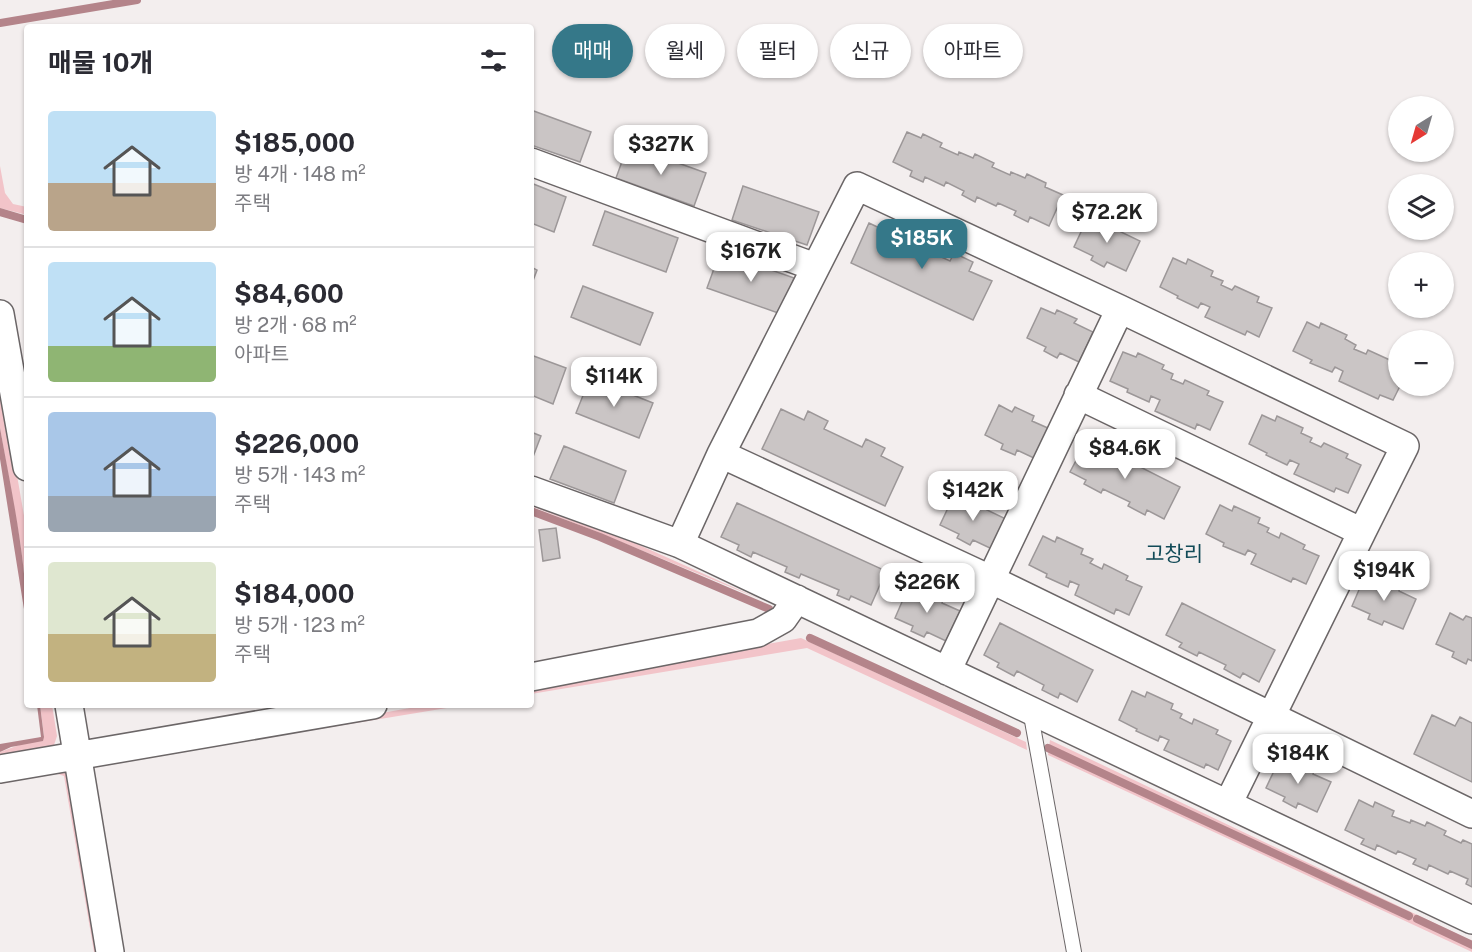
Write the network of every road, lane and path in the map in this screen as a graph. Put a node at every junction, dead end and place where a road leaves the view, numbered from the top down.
1 (534, 163) edge
2 (815, 267) junction
3 (1120, 309) junction
4 (0, 314) edge
5 (1078, 395) junction
6 (24, 449) edge
7 (721, 454) junction
8 (534, 491) edge
9 (1362, 532) junction
10 (680, 544) junction
11 (990, 579) junction
12 (797, 599) junction
13 (946, 671) junction
14 (534, 676) edge
15 (70, 708) edge
16 (355, 708) edge
17 (1030, 710) junction
18 (1270, 717) junction
19 (78, 755) junction
20 (0, 769) edge
21 (1228, 804) junction
22 (1472, 814) edge
23 (1472, 920) edge
24 (110, 952) edge
25 (1074, 952) edge

1 - 2 street
2 - 3 street
2 - 7 street
3 - 5 street
3 - 9 street
4 - 6 street
5 - 9 street
5 - 11 street
7 - 10 street
7 - 11 street
8 - 10 street
9 - 18 street
10 - 12 street
11 - 13 street
11 - 18 street
12 - 13 street
12 - 14 street
13 - 17 street
15 - 19 street
16 - 19 street
17 - 21 street
17 - 25 lane
18 - 21 street
18 - 22 street
19 - 20 street
19 - 24 street
21 - 23 street

